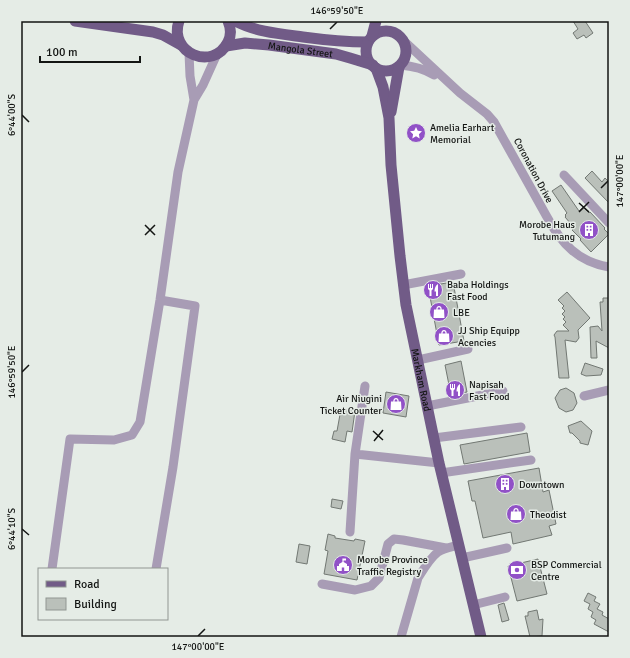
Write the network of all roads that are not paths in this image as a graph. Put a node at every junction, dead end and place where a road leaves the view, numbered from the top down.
1 (74, 21) edge
2 (179, 21) edge
3 (228, 21) edge
4 (235, 21) edge
5 (376, 21) edge
6 (390, 21) edge
7 (400, 38) junction
8 (370, 39) junction
9 (226, 46) junction
10 (185, 49) junction
11 (217, 54) junction
12 (399, 66) junction
13 (374, 67) junction
14 (460, 93) junction
15 (194, 100) junction
16 (389, 118) junction
17 (564, 175) dead end
18 (609, 223) edge
19 (609, 267) edge
20 (461, 274) dead end
21 (403, 284) junction
22 (160, 300) junction
23 (468, 349) dead end
24 (418, 360) junction
25 (365, 386) dead end
26 (609, 390) edge
27 (503, 391) dead end
28 (584, 396) dead end
29 (427, 406) junction
30 (521, 427) dead end
31 (434, 438) junction
32 (355, 454) junction
33 (530, 460) dead end
34 (440, 468) junction
35 (350, 532) dead end
36 (459, 545) junction
37 (446, 548) junction
38 (507, 548) dead end
39 (462, 558) junction
40 (52, 568) edge
41 (156, 568) edge
42 (322, 584) dead end
43 (505, 597) dead end
44 (473, 605) junction
45 (402, 637) edge
46 (481, 637) edge

1 - 10 main road
2 - 10 main road
3 - 9 main road
4 - 8 main road, Mangola Street
5 - 8 main road
6 - 7 main road
7 - 8 main road
7 - 12 main road
7 - 14 street, Coronation Drive
8 - 13 main road
9 - 11 main road
9 - 13 main road, Mangola Street
10 - 11 main road
10 - 15 street
11 - 15 street
12 - 13 main road
12 - 14 street, Coronation Drive
12 - 16 main road, Markham Road
13 - 16 main road, Markham Road
14 - 19 street, Coronation Drive
15 - 22 street
16 - 21 main road, Markham Road
17 - 18 street
20 - 21 street
21 - 24 main road, Markham Road
22 - 40 street
22 - 41 street
23 - 24 street
24 - 29 main road, Markham Road
25 - 32 street
26 - 28 street
27 - 29 street
29 - 31 main road, Markham Road
30 - 31 street
31 - 34 main road, Markham Road
32 - 34 street
32 - 35 street
33 - 34 street
34 - 36 main road, Markham Road
36 - 37 street
36 - 39 main road, Markham Road
37 - 42 street
37 - 45 street
38 - 39 street
39 - 44 main road, Markham Road
43 - 44 street
44 - 46 main road, Markham Road

